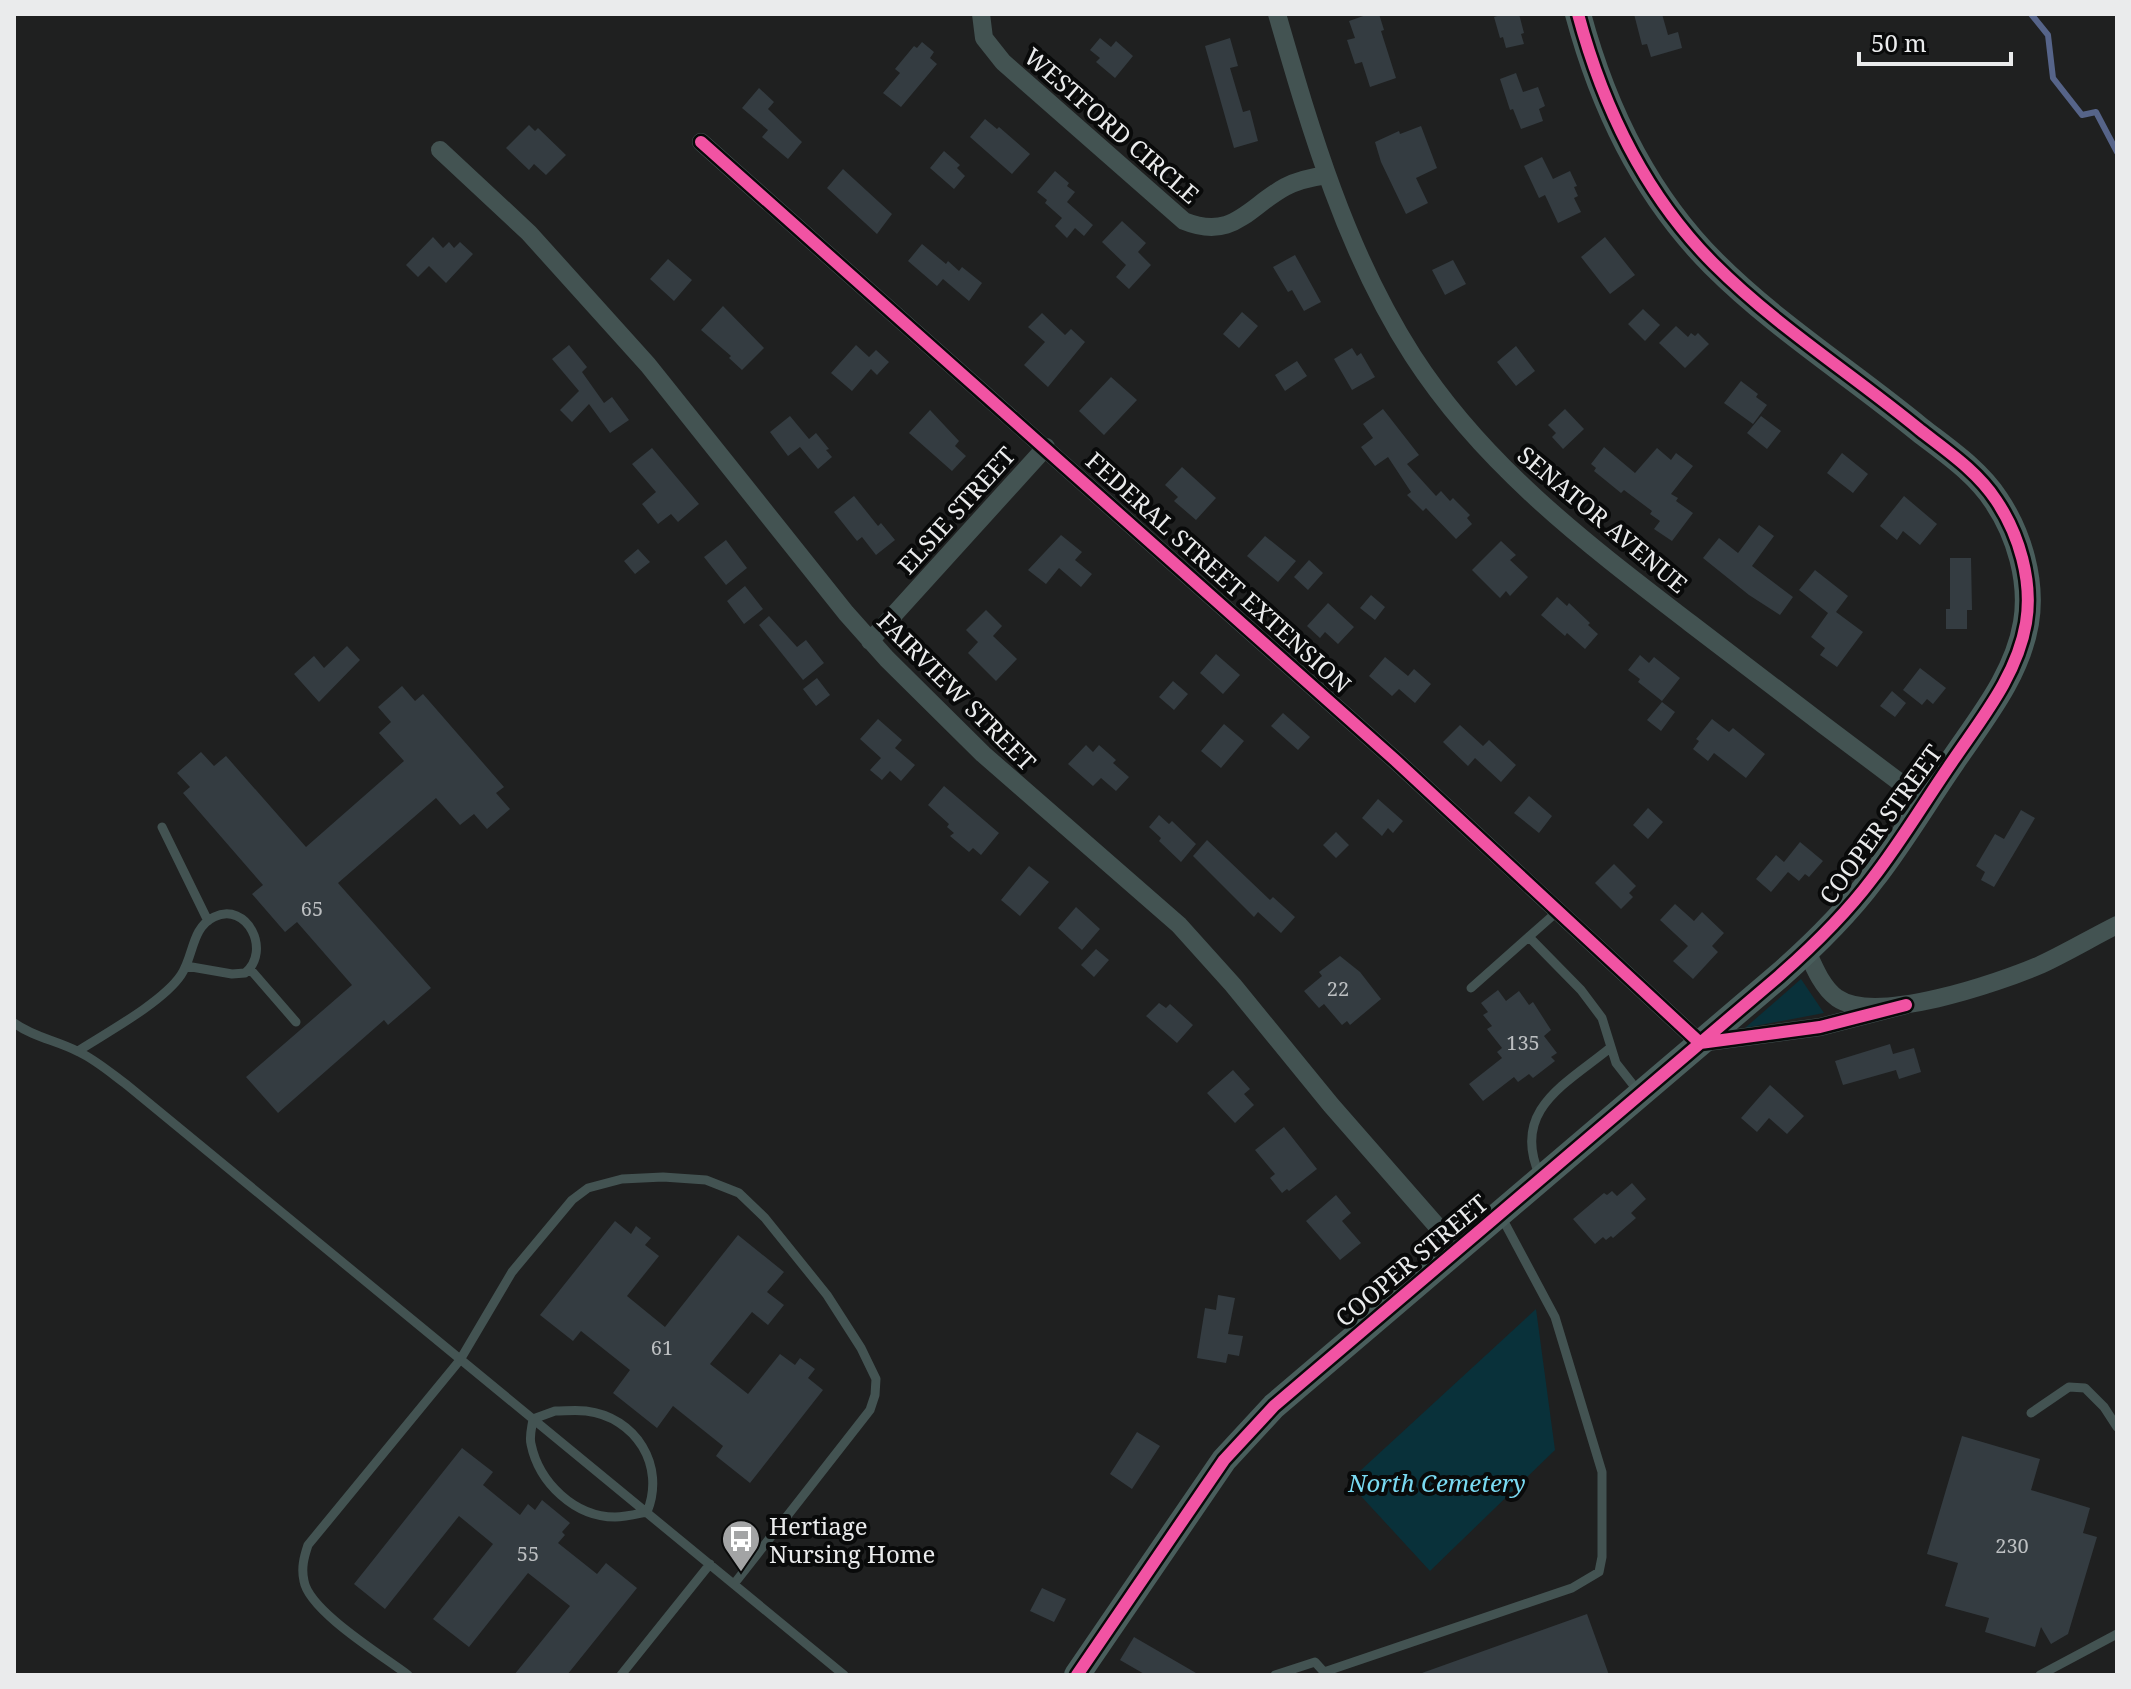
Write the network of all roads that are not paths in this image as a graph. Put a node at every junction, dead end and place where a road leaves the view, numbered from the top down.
1 (981, 14) edge
2 (1277, 14) edge
3 (1578, 14) edge
4 (701, 142) dead end
5 (440, 150) dead end
6 (1327, 175) junction
7 (1046, 447) junction
8 (870, 641) junction
9 (1926, 802) junction
10 (162, 827) dead end
11 (1558, 911) junction
12 (208, 921) junction
13 (2117, 925) edge
14 (1529, 937) junction
15 (1807, 951) junction
16 (186, 966) junction
17 (250, 969) junction
18 (1471, 988) dead end
19 (1906, 1005) junction
20 (296, 1022) dead end
21 (14, 1023) edge
22 (1700, 1043) junction
23 (1610, 1048) junction
24 (78, 1051) junction
25 (1640, 1093) junction
26 (1541, 1179) junction
27 (1499, 1213) junction
28 (1457, 1249) junction
29 (460, 1360) junction
30 (2031, 1413) dead end
31 (533, 1419) junction
32 (2117, 1427) edge
33 (647, 1512) junction
34 (710, 1564) junction
35 (734, 1584) junction
36 (2117, 1634) edge
37 (1325, 1674) edge
38 (408, 1675) edge
39 (621, 1675) edge
40 (844, 1675) edge
41 (1077, 1675) edge
42 (1275, 1675) edge
43 (2040, 1675) edge

1 - 6 street, WESTFORD CIRCLE
2 - 6 street, SENATOR AVENUE
3 - 9 street, COOPER STREET
4 - 7 street, FEDERAL STREET EXTENSION
5 - 8 street, FAIRVIEW STREET
6 - 9 street, SENATOR AVENUE
7 - 8 street, ELSIE STREET
7 - 11 street, FEDERAL STREET EXTENSION
8 - 28 street, FAIRVIEW STREET
9 - 15 street, COOPER STREET
10 - 12 lane
11 - 14 lane
11 - 22 street, FEDERAL STREET EXTENSION
12 - 16 lane
12 - 17 lane
13 - 19 street
14 - 18 lane
14 - 23 lane
15 - 19 street
15 - 22 street, COOPER STREET
16 - 17 lane
16 - 24 lane
17 - 20 lane
19 - 22 street
21 - 24 lane
22 - 25 street, COOPER STREET
23 - 25 lane
23 - 26 lane
24 - 29 lane
25 - 26 street, COOPER STREET
26 - 27 street, COOPER STREET
27 - 28 street, COOPER STREET
27 - 37 lane
28 - 41 street, COOPER STREET
29 - 31 lane
29 - 35 lane
29 - 38 lane
30 - 32 lane
31 - 33 lane
31 - 33 lane
31 - 33 lane
33 - 34 lane
34 - 35 lane
34 - 39 lane
35 - 40 lane
36 - 43 lane
37 - 42 lane

